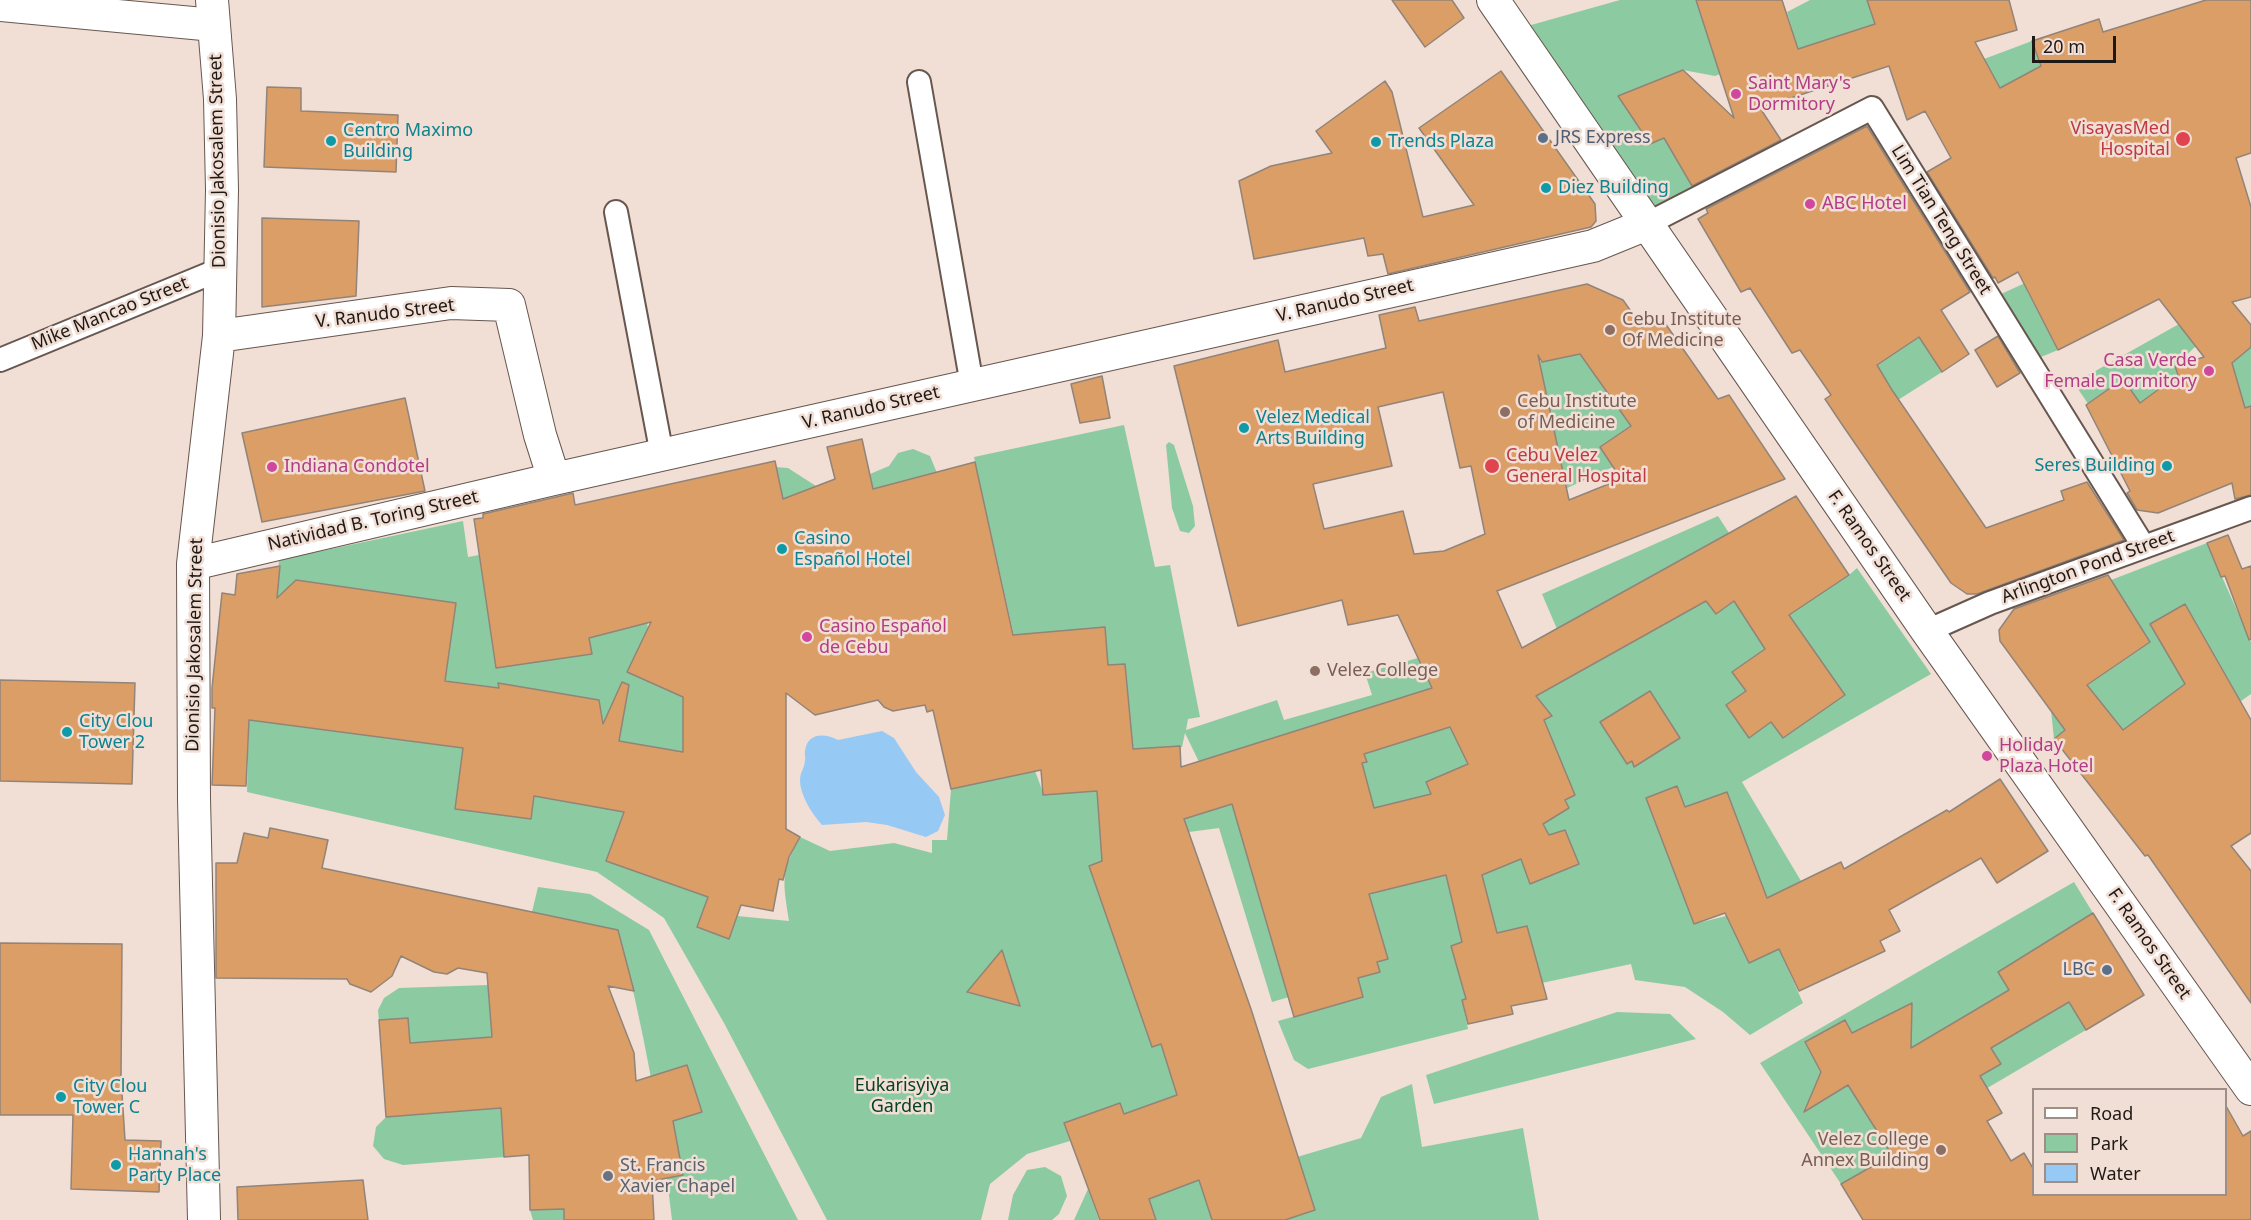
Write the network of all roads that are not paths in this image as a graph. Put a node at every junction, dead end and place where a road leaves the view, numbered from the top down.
1 (1493, 0) edge
2 (0, 5) edge
3 (213, 12) edge
4 (919, 82) dead end
5 (616, 212) dead end
6 (1647, 224) junction
7 (221, 269) junction
8 (219, 336) junction
9 (0, 360) edge
10 (972, 385) junction
11 (662, 455) junction
12 (554, 479) junction
13 (2251, 508) edge
14 (2144, 547) junction
15 (193, 564) junction
16 (1928, 631) junction
17 (2251, 1089) edge
18 (204, 1220) edge

1 - 6 street, F. Ramos Street
2 - 3 street
3 - 7 street, Dionisio Jakosalem Street
4 - 10 street
5 - 11 street
6 - 10 street, V. Ranudo Street
6 - 14 street, Lim Tian Teng Street
6 - 16 street, F. Ramos Street
7 - 8 street, Dionisio Jakosalem Street
7 - 9 street, Mike Mancao Street
8 - 12 street, V. Ranudo Street
8 - 15 street, Dionisio Jakosalem Street
10 - 11 street, V. Ranudo Street
11 - 12 street, V. Ranudo Street
12 - 15 street, Natividad B. Toring Street
13 - 14 street, Arlington Pond Street
14 - 16 street, Arlington Pond Street
15 - 18 street, Dionisio Jakosalem Street
16 - 17 street, F. Ramos Street

